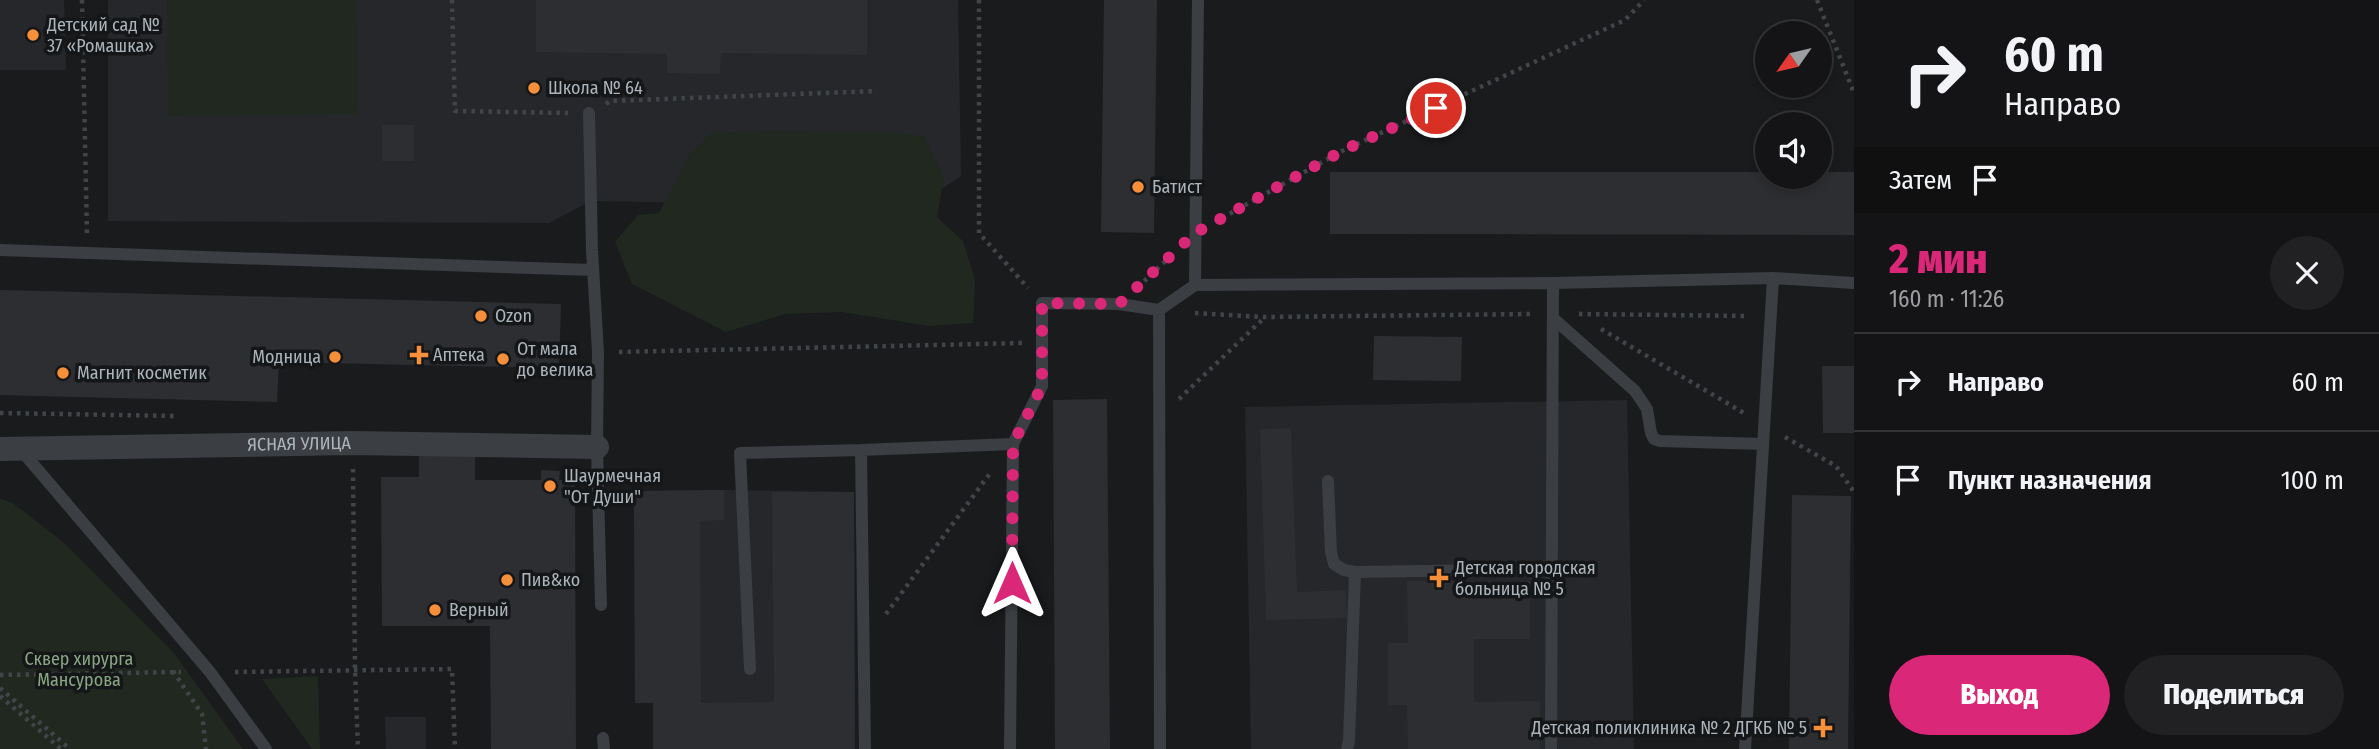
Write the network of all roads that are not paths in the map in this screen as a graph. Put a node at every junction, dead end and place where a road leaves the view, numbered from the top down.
1 (1198, 0) edge
2 (589, 113) road end
3 (0, 250) edge
4 (593, 270) junction
5 (1773, 278) junction
6 (1553, 283) junction
7 (1854, 284) edge
8 (1195, 285) junction
9 (1159, 310) junction
10 (1553, 316) junction
11 (1013, 444) junction
12 (1763, 444) junction
13 (597, 447) junction
14 (10, 449) edge
15 (861, 450) junction
16 (1328, 481) dead end
17 (1553, 569) junction
18 (1355, 572) junction
19 (601, 605) dead end
20 (750, 669) dead end
21 (266, 749) edge
22 (865, 749) edge
23 (1010, 749) edge
24 (1160, 749) edge
25 (1347, 749) edge
26 (1551, 749) edge
27 (1745, 749) edge

1 - 8 lane
2 - 4 lane
3 - 4 lane
4 - 13 lane
5 - 6 lane
5 - 7 lane
5 - 12 lane
6 - 8 lane
6 - 10 lane
8 - 9 lane
9 - 11 lane
9 - 24 lane
10 - 12 lane
10 - 17 lane
11 - 15 lane
11 - 23 lane
12 - 27 lane
13 - 14 street, ЯСНАЯ УЛИЦА
13 - 19 lane
14 - 21 lane
15 - 20 lane
15 - 22 lane
16 - 18 lane
17 - 18 lane
17 - 26 lane
18 - 25 lane

